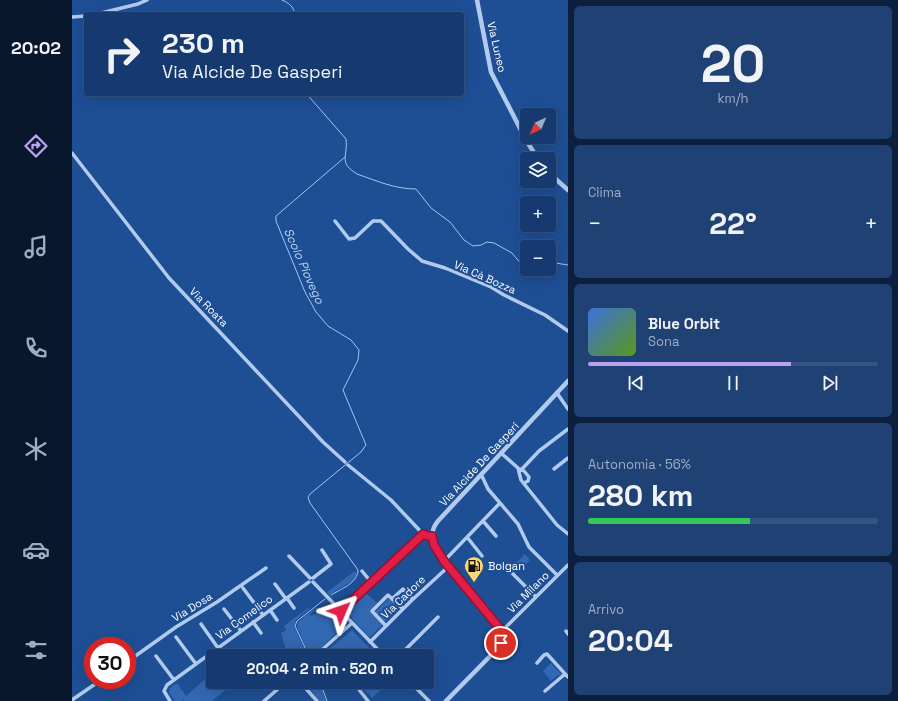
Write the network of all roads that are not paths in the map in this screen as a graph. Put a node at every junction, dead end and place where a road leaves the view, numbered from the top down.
1 (147, 0) edge
2 (477, 0) edge
3 (105, 12) edge
4 (84, 16) edge
5 (72, 17) edge
6 (534, 152) edge
7 (72, 153) edge
8 (556, 179) edge
9 (568, 190) edge
10 (335, 221) dead end
11 (568, 331) edge
12 (568, 381) edge
13 (557, 393) junction
14 (568, 408) edge
15 (568, 429) edge
16 (501, 453) junction
17 (568, 458) edge
18 (520, 469) junction
19 (554, 469) dead end
20 (481, 474) junction
21 (524, 484) junction
22 (500, 503) junction
23 (482, 521) junction
24 (423, 534) junction
25 (568, 534) edge
26 (432, 536) junction
27 (496, 536) dead end
28 (467, 537) junction
29 (322, 550) dead end
30 (289, 556) dead end
31 (482, 556) dead end
32 (444, 561) junction
33 (499, 565) dead end
34 (568, 565) edge
35 (448, 567) junction
36 (266, 568) dead end
37 (362, 571) dead end
38 (558, 575) junction
39 (311, 580) junction
40 (371, 582) junction
41 (275, 584) dead end
42 (243, 588) dead end
43 (536, 596) junction
44 (286, 598) junction
45 (392, 599) junction
46 (413, 599) junction
47 (294, 608) dead end
48 (224, 609) dead end
49 (403, 609) junction
50 (270, 610) junction
51 (341, 611) junction
52 (263, 615) junction
53 (438, 617) dead end
54 (277, 620) dead end
55 (253, 622) junction
56 (352, 623) junction
57 (201, 624) dead end
58 (386, 626) junction
59 (241, 631) junction
60 (502, 631) junction
61 (261, 633) dead end
62 (176, 636) dead end
63 (370, 642) junction
64 (218, 648) junction
65 (324, 648) edge
66 (377, 649) edge
67 (406, 649) edge
68 (136, 656) edge
69 (156, 656) dead end
70 (537, 662) dead end
71 (196, 664) junction
72 (567, 675) edge
73 (174, 680) junction
74 (88, 689) edge
75 (278, 689) edge
76 (306, 689) edge
77 (358, 689) edge
78 (417, 689) edge
79 (545, 691) dead end
80 (72, 700) edge
81 (266, 700) edge
82 (170, 701) edge
83 (317, 701) edge
84 (368, 701) edge
85 (429, 701) edge
86 (448, 701) edge

1 - 3 street
2 - 6 street, Via Luneo
4 - 5 street
7 - 24 street, Via Roata
8 - 9 street
10 - 11 street, Via Cà Bozza
12 - 13 street, Via Alcide De Gasperi
13 - 14 street
13 - 16 street, Via Alcide De Gasperi
15 - 18 street
16 - 18 street
16 - 20 street, Via Alcide De Gasperi
17 - 19 street
18 - 21 street
18 - 21 street
20 - 22 street
20 - 26 street, Via Alcide De Gasperi
21 - 25 street
22 - 23 street
22 - 38 street
23 - 27 street
23 - 28 street
24 - 26 street
24 - 40 street
26 - 32 street
28 - 31 street
28 - 32 street
29 - 39 street, Via Comelico
30 - 39 street
32 - 35 street
33 - 43 street
34 - 38 street, Via Milano
35 - 46 street, Via Cadore
35 - 60 street
36 - 68 street, Via Dosa
37 - 40 street
38 - 43 street, Via Milano
39 - 44 street, Via Comelico
39 - 51 street
40 - 51 street
41 - 44 street
42 - 52 street
43 - 60 street, Via Milano
44 - 47 street
44 - 50 street, Via Comelico
45 - 46 street
45 - 49 street
45 - 58 street
46 - 49 street, Via Cadore
48 - 59 street
49 - 58 street, Via Cadore
50 - 52 street, Via Comelico
50 - 54 street
51 - 56 street
52 - 55 street, Via Comelico
53 - 67 street
55 - 59 street, Via Comelico
55 - 61 street
56 - 63 street
56 - 65 street
57 - 64 street
58 - 63 street, Via Cadore
59 - 64 street, Via Comelico
60 - 86 street
62 - 71 street
63 - 66 street
64 - 71 street, Via Comelico
69 - 73 street
70 - 72 street
71 - 73 street, Via Comelico
72 - 79 street
73 - 82 street, Via Comelico
74 - 80 street
75 - 81 street
76 - 83 street
77 - 84 street
78 - 85 street

